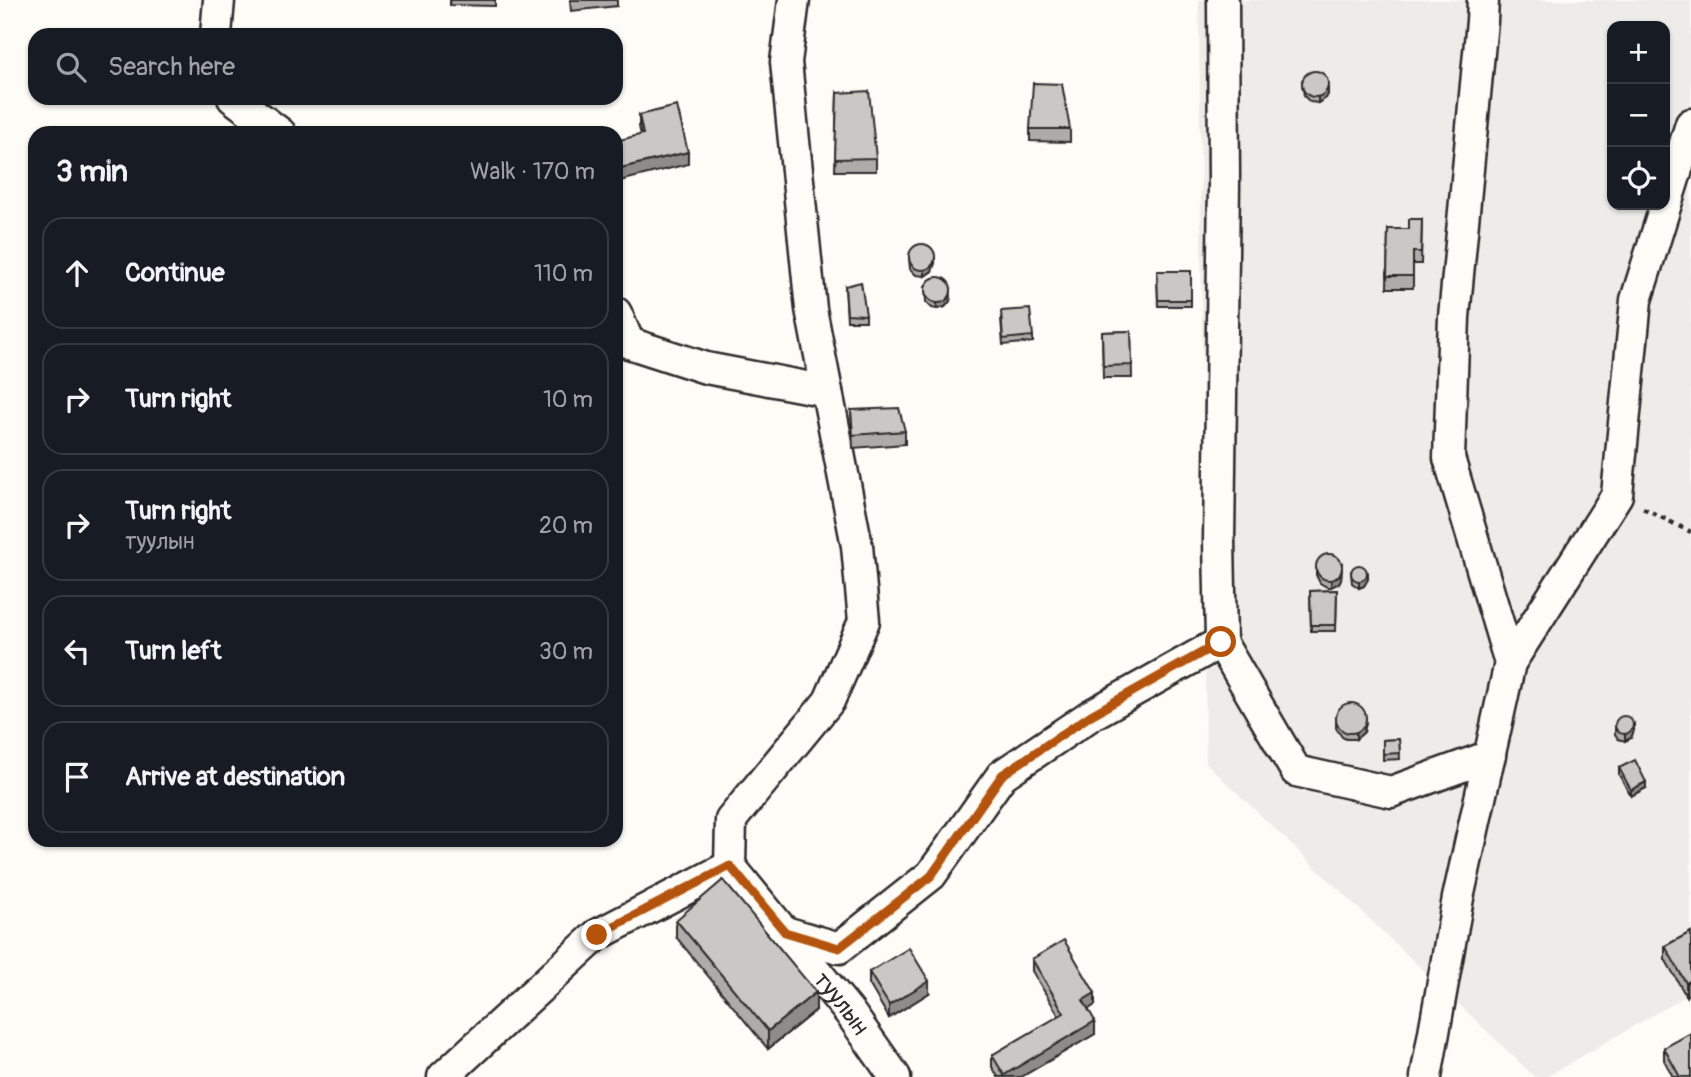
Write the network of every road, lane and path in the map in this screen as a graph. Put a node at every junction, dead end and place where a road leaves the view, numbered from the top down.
1 (219, 0) edge
2 (794, 0) edge
3 (1223, 0) edge
4 (1483, 0) edge
5 (217, 28) edge
6 (242, 105) edge
7 (1691, 124) edge
8 (271, 126) edge
9 (623, 329) edge
10 (827, 391) junction
11 (1617, 495) junction
12 (1691, 533) edge
13 (1221, 642) junction
14 (1510, 663) junction
15 (1490, 755) junction
16 (730, 866) junction
17 (785, 932) junction
18 (443, 1077) edge
19 (895, 1077) edge
20 (1426, 1077) edge

1 - 5 street
2 - 10 street
3 - 13 street
4 - 14 street
6 - 8 street
7 - 11 street
9 - 10 street
10 - 16 street
11 - 12 path
11 - 14 street
13 - 15 street
13 - 17 street
14 - 15 street
15 - 20 street
16 - 17 street, туулын
16 - 18 street
17 - 19 street, туулын

